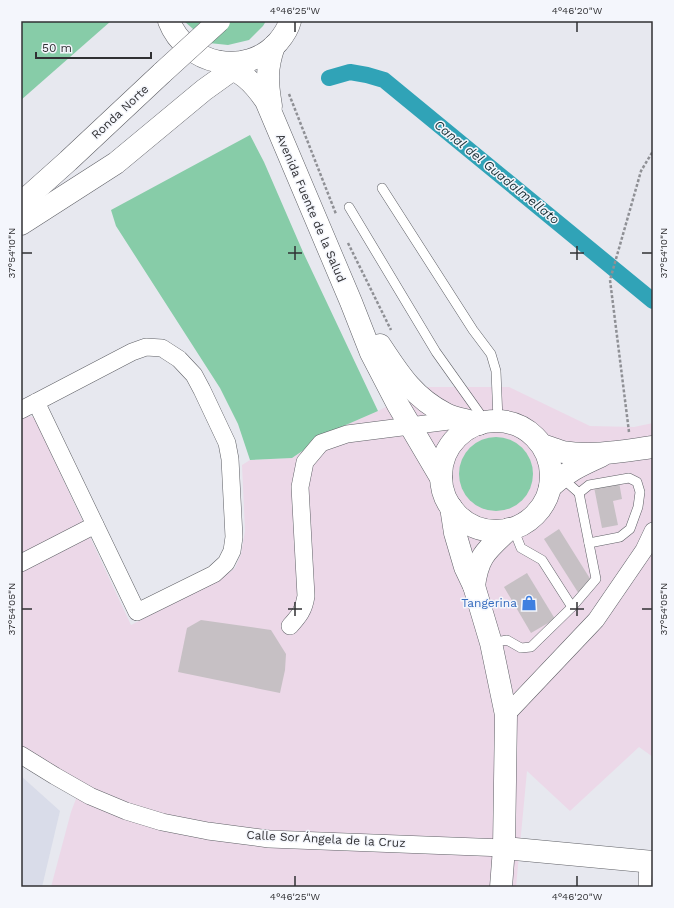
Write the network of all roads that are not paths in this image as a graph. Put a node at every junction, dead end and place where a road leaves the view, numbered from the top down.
1 (169, 21) edge
2 (219, 21) edge
3 (290, 21) edge
4 (274, 46) junction
5 (232, 64) junction
6 (272, 114) junction
7 (382, 188) dead end
8 (21, 202) edge
9 (349, 207) dead end
10 (21, 224) edge
11 (351, 302) junction
12 (36, 402) junction
13 (21, 410) edge
14 (480, 421) junction
15 (411, 426) junction
16 (542, 445) junction
17 (653, 447) edge
18 (607, 453) junction
19 (441, 478) junction
20 (555, 482) junction
21 (579, 493) junction
22 (450, 507) junction
23 (95, 525) junction
24 (511, 529) junction
25 (653, 531) edge
26 (589, 543) junction
27 (21, 563) edge
28 (474, 586) junction
29 (572, 607) junction
30 (290, 626) dead end
31 (491, 643) junction
32 (506, 715) junction
33 (21, 755) edge
34 (504, 848) junction
35 (650, 862) edge
36 (501, 887) edge
37 (645, 887) edge

1 - 5 main road
2 - 8 main road, Ronda Norte, bridge
3 - 4 main road
4 - 5 main road
4 - 6 main road
5 - 6 main road
5 - 10 main road
6 - 11 main road, Avenida Fuente de la Salud
7 - 14 lane
9 - 14 lane
11 - 14 main road
11 - 15 main road
12 - 13 street
12 - 23 street
12 - 23 street
14 - 15 street
14 - 16 main road
14 - 19 main road
15 - 19 main road
15 - 30 street
16 - 18 main road
16 - 20 main road
17 - 18 main road
18 - 20 main road
19 - 22 main road
20 - 21 lane
20 - 24 main road
21 - 26 lane
21 - 26 lane
22 - 24 main road
22 - 28 main road
23 - 27 street
24 - 28 main road
24 - 29 lane
25 - 32 street
26 - 29 lane
28 - 31 main road
29 - 31 lane
31 - 32 main road
32 - 34 main road
33 - 34 street, Calle Sor Ángela de la Cruz
34 - 35 main road
34 - 36 main road
35 - 37 street

